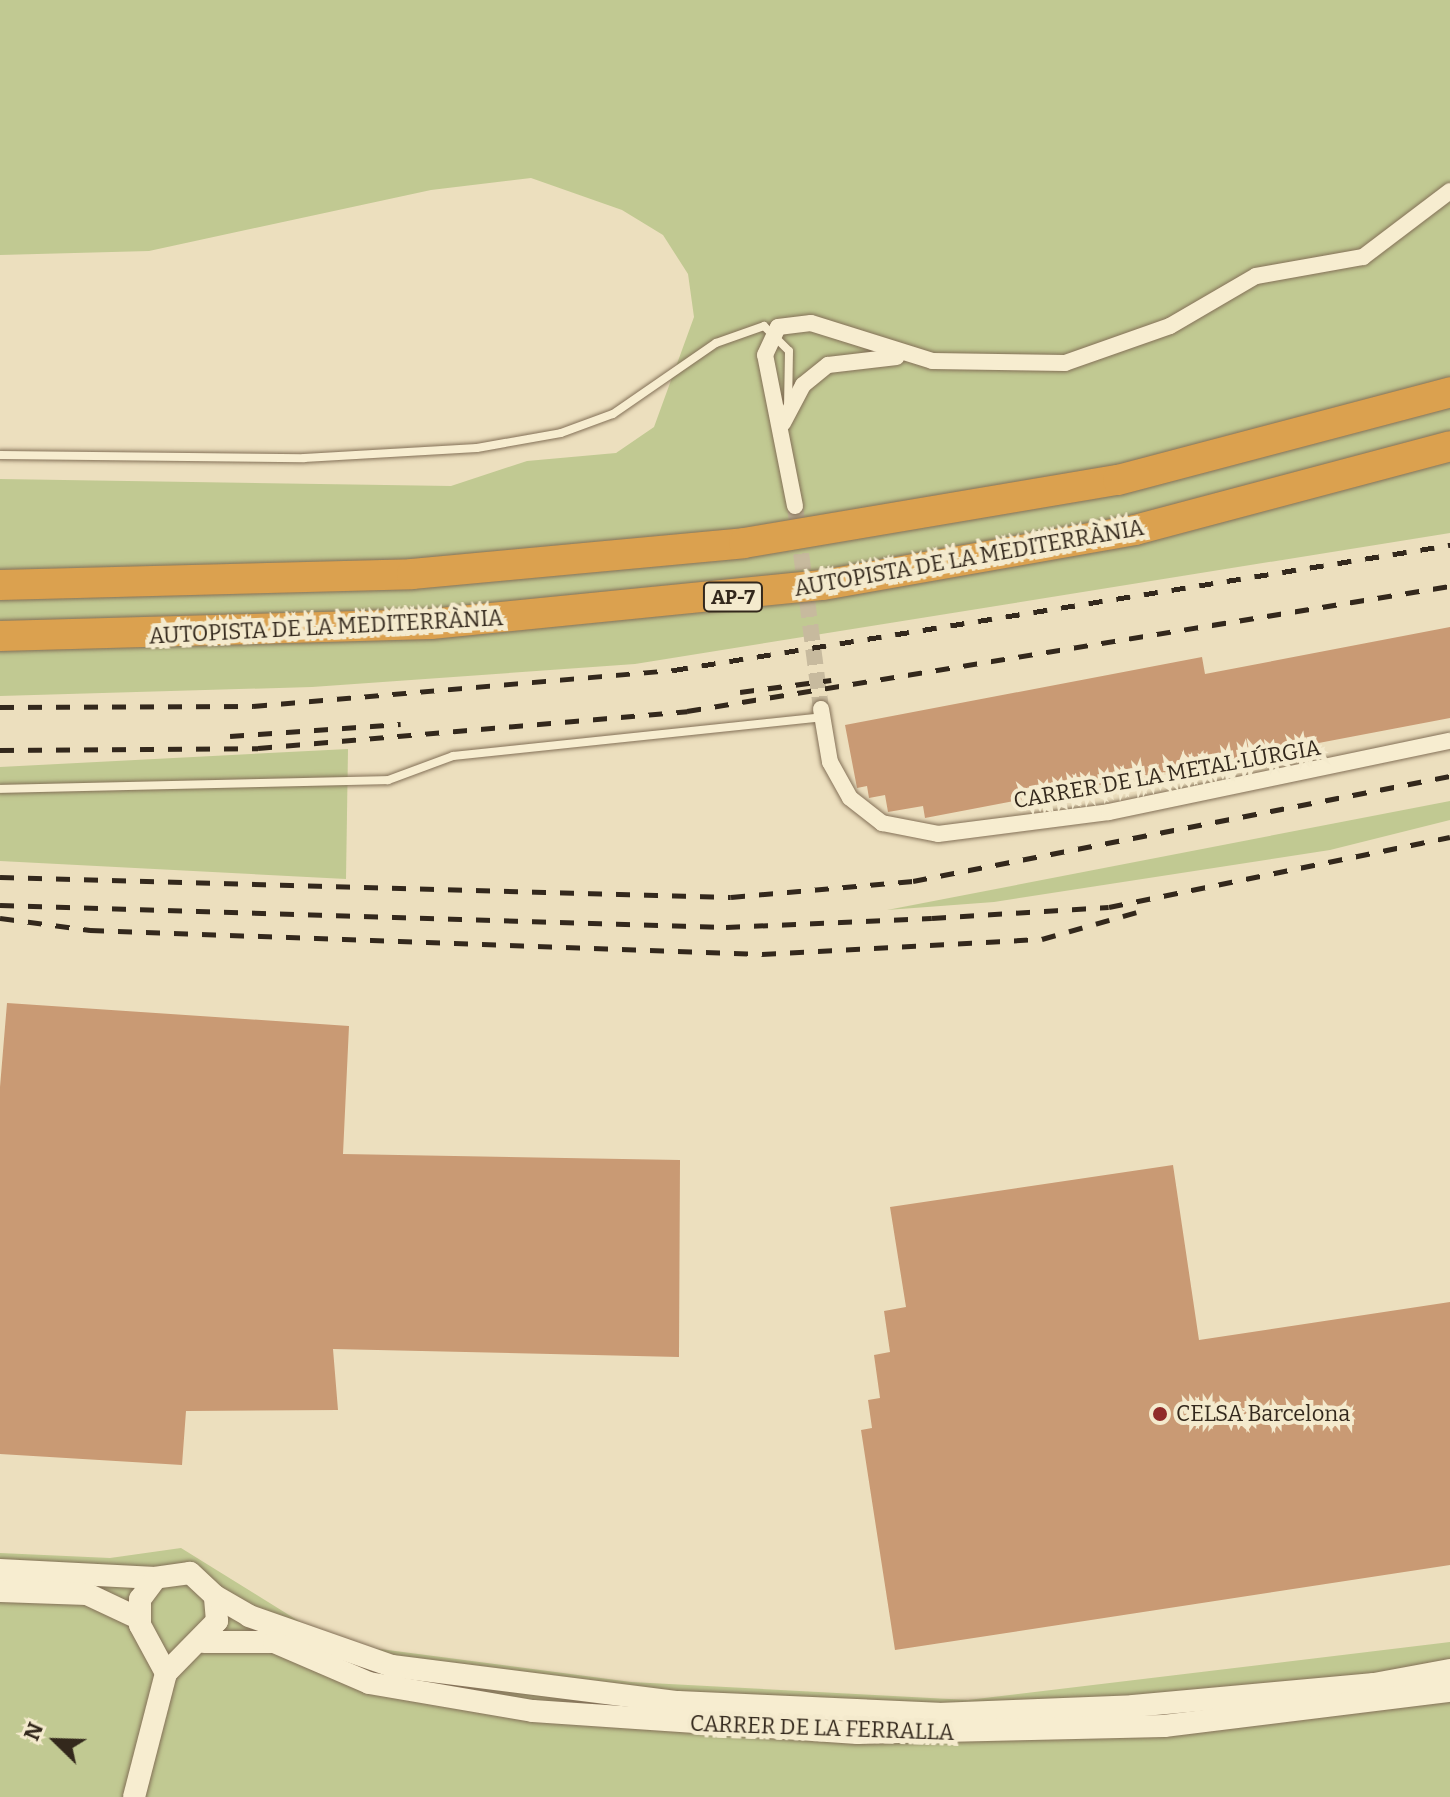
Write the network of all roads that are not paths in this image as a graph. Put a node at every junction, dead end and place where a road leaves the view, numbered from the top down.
1 (1450, 191) edge
2 (774, 331) junction
3 (902, 356) junction
4 (1450, 392) edge
5 (785, 415) junction
6 (1450, 446) edge
7 (0, 455) edge
8 (795, 506) tunnel mouth
9 (0, 585) edge
10 (0, 636) edge
11 (822, 713) joint
12 (1450, 741) edge
13 (0, 789) edge
14 (0, 1570) edge
15 (156, 1578) junction
16 (0, 1591) edge
17 (215, 1596) junction
18 (143, 1628) junction
19 (198, 1645) junction
20 (1450, 1670) edge
21 (166, 1673) junction
22 (1450, 1691) edge
23 (134, 1797) edge

1 - 3 street
2 - 3 street
2 - 5 street
2 - 5 lane
2 - 7 lane
3 - 5 street
4 - 9 highway
5 - 8 street
6 - 10 highway, AUTOPISTA DE LA MEDITERRÀNIA / AP-7
11 - 12 street, CARRER DE LA METAL·LÚRGIA
11 - 13 lane
14 - 15 street
15 - 17 street
15 - 18 street
16 - 18 street
17 - 19 street
17 - 20 street, CARRER DE LA FERRALLA
18 - 19 street
18 - 21 street
19 - 21 street
19 - 22 street, CARRER DE LA FERRALLA
21 - 23 street

